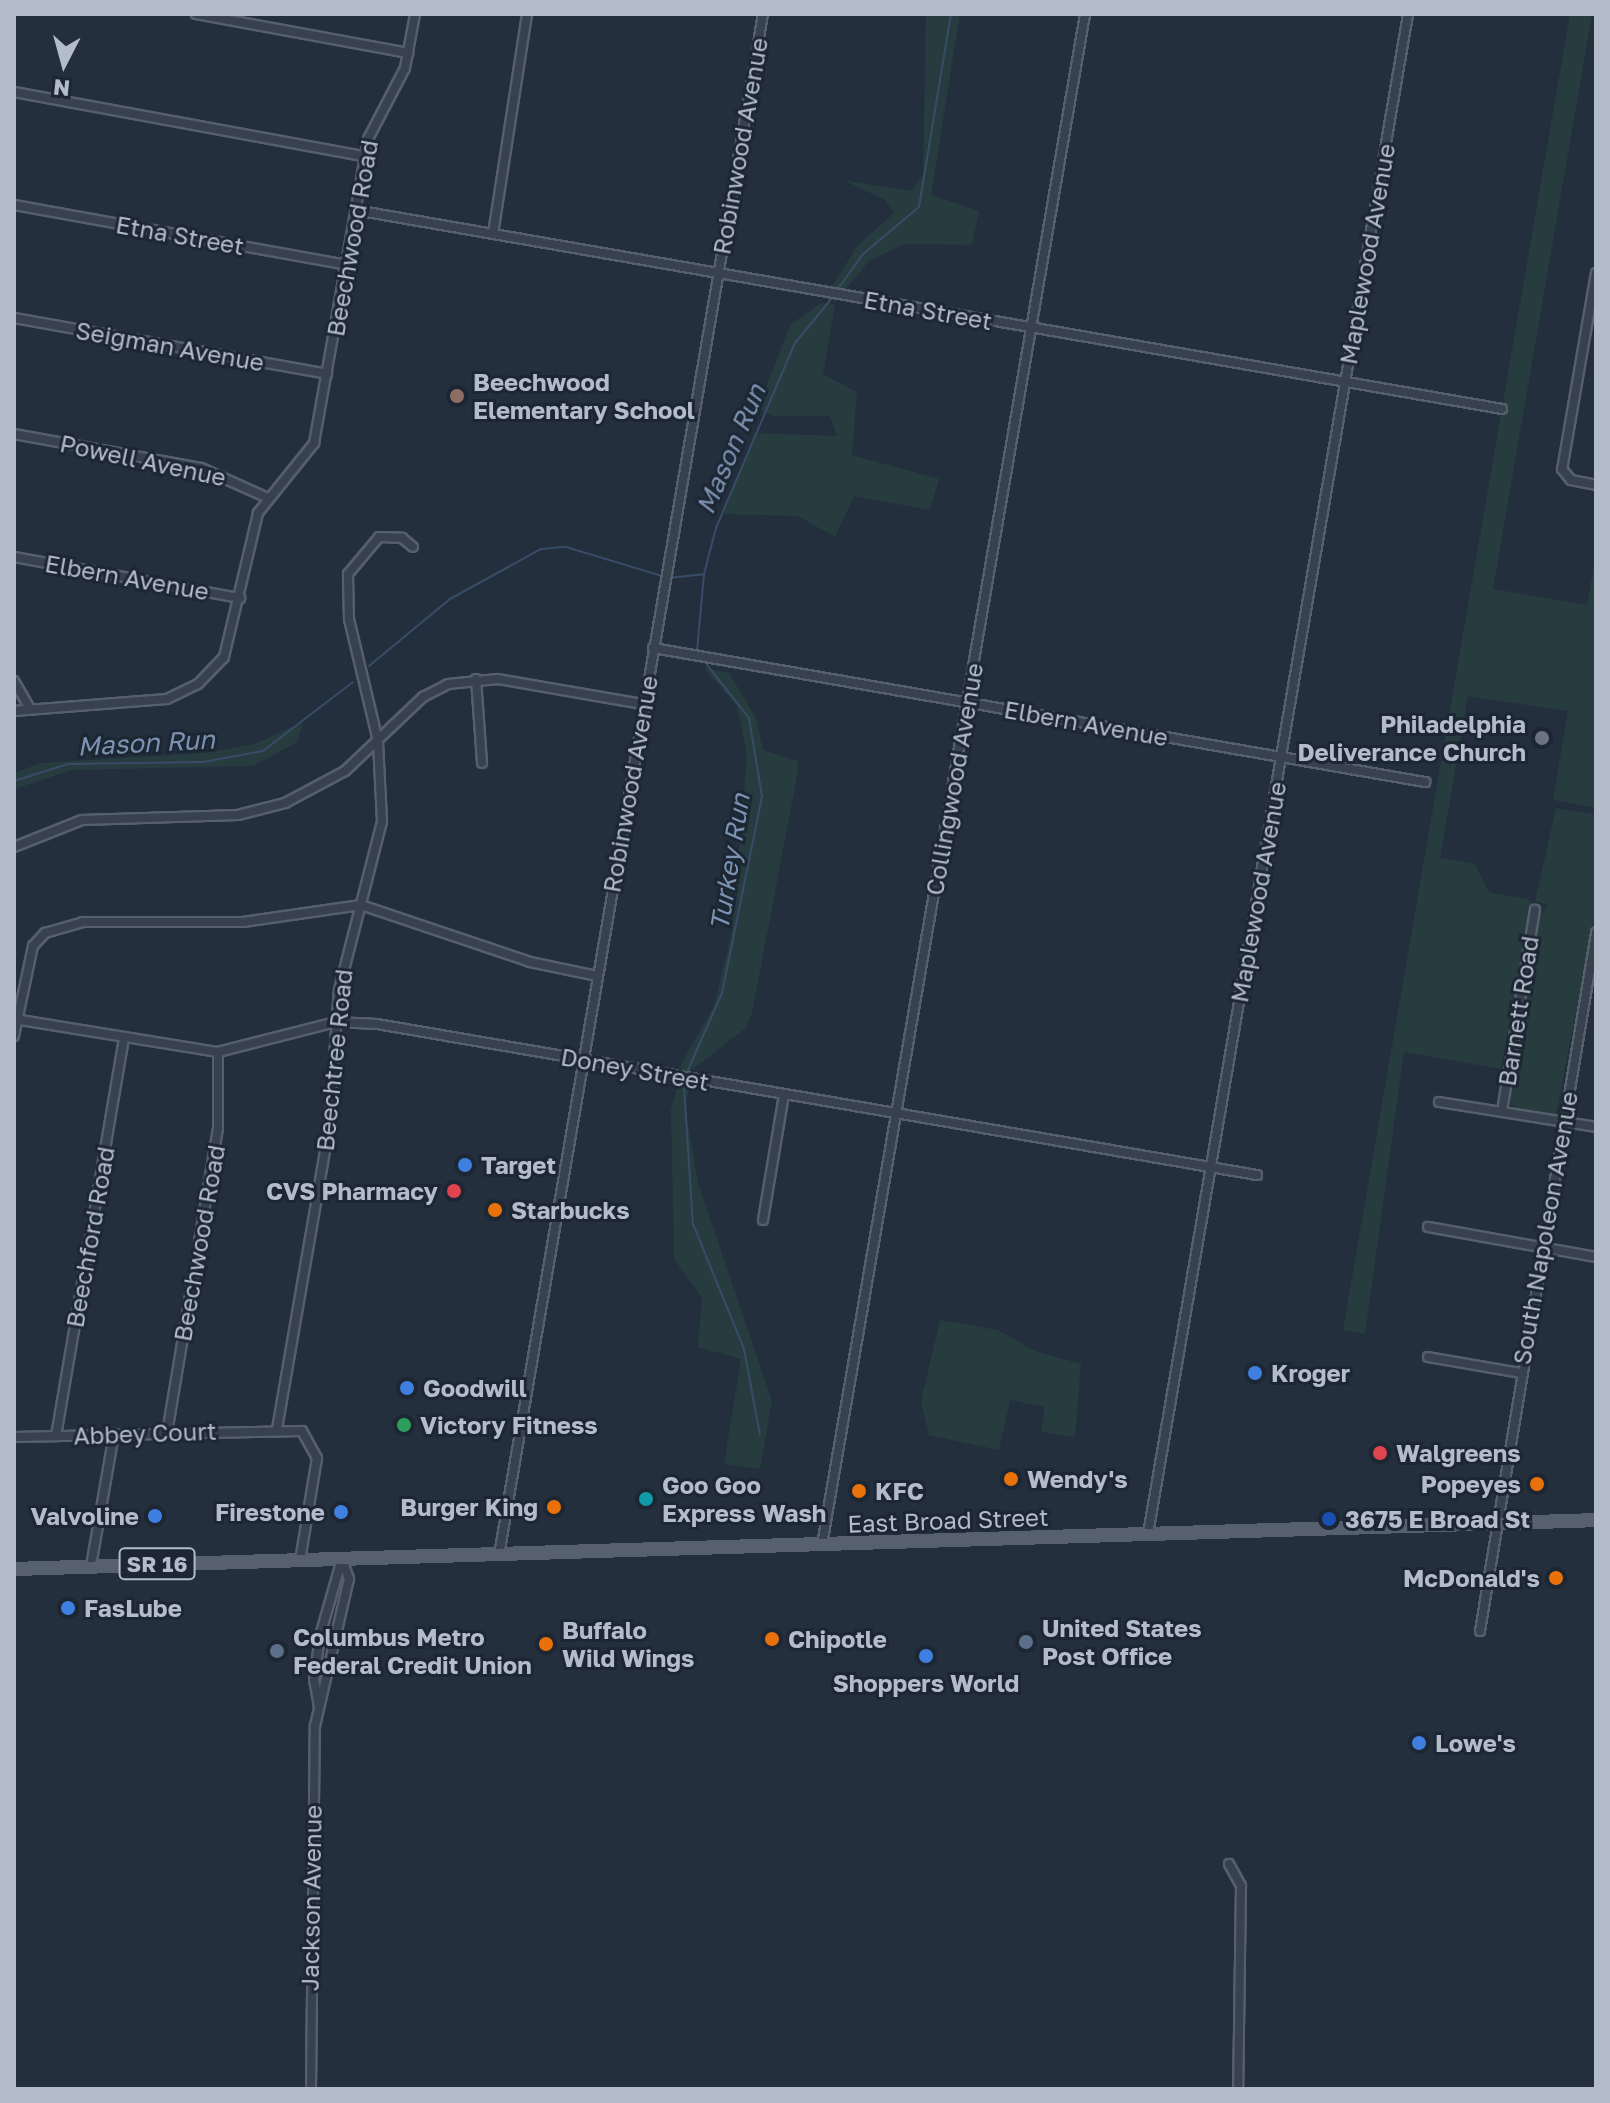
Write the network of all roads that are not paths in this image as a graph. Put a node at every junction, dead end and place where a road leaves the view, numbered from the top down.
1 (196, 14) edge
2 (415, 14) edge
3 (527, 14) edge
4 (763, 14) edge
5 (1085, 14) edge
6 (1408, 14) edge
7 (408, 53) junction
8 (14, 92) edge
9 (14, 99) edge
10 (364, 156) junction
11 (14, 205) edge
12 (355, 210) junction
13 (493, 234) junction
14 (346, 265) junction
15 (1596, 273) edge
16 (717, 274) junction
17 (14, 318) edge
18 (1031, 328) junction
19 (327, 374) junction
20 (1345, 382) junction
21 (1502, 409) dead end
22 (14, 434) edge
23 (1596, 485) edge
24 (268, 498) junction
25 (413, 547) dead end
26 (14, 557) edge
27 (240, 598) junction
28 (653, 648) junction
29 (476, 679) junction
30 (14, 681) edge
31 (966, 702) junction
32 (643, 704) junction
33 (29, 707) junction
34 (14, 711) edge
35 (378, 741) junction
36 (1281, 757) junction
37 (482, 763) dead end
38 (1425, 782) dead end
39 (14, 847) edge
40 (361, 905) junction
41 (1535, 910) dead end
42 (1596, 933) edge
43 (597, 976) junction
44 (15, 1020) edge
45 (336, 1022) junction
46 (14, 1036) edge
47 (124, 1038) junction
48 (218, 1052) junction
49 (583, 1060) junction
50 (784, 1095) junction
51 (1439, 1102) dead end
52 (1502, 1111) junction
53 (897, 1115) junction
54 (1564, 1121) junction
55 (1596, 1127) edge
56 (1211, 1168) junction
57 (1257, 1175) dead end
58 (763, 1220) dead end
59 (1428, 1227) dead end
60 (1542, 1248) junction
61 (1596, 1257) edge
62 (1428, 1357) dead end
63 (1521, 1373) junction
64 (277, 1429) junction
65 (167, 1433) junction
66 (114, 1434) junction
67 (56, 1436) junction
68 (14, 1437) edge
69 (1596, 1520) edge
70 (1497, 1524) junction
71 (1148, 1534) junction
72 (822, 1545) junction
73 (499, 1555) junction
74 (342, 1559) junction
75 (300, 1561) junction
76 (91, 1566) junction
77 (14, 1569) edge
78 (322, 1625) junction
79 (340, 1629) junction
80 (1480, 1631) dead end
81 (314, 1680) junction
82 (329, 1683) junction
83 (319, 1707) junction
84 (1229, 1864) dead end
85 (311, 2089) edge
86 (1238, 2089) edge

1 - 7 street
2 - 7 street, Beechwood Road
3 - 13 street
4 - 16 street, Robinwood Avenue
5 - 18 street, Collingwood Avenue
6 - 20 street, Maplewood Avenue
7 - 10 street, Beechwood Road
8 - 9 street
8 - 10 street
10 - 12 street, Beechwood Road
11 - 14 street, Etna Street
12 - 13 street, Etna Street
12 - 14 street, Beechwood Road
13 - 16 street, Etna Street
14 - 19 street, Beechwood Road
15 - 23 street
16 - 18 street, Etna Street
16 - 28 street, Robinwood Avenue
17 - 19 street, Seigman Avenue
18 - 20 street, Etna Street
18 - 31 street, Collingwood Avenue
19 - 24 street, Beechwood Road
20 - 21 street, Etna Street
20 - 36 street, Maplewood Avenue
22 - 24 street, Powell Avenue
24 - 27 street, Beechwood Road
25 - 35 street, Beechtree Road
26 - 27 street, Elbern Avenue
27 - 33 street, Beechwood Road
28 - 31 street, Elbern Avenue
28 - 32 street, Robinwood Avenue
29 - 32 street
29 - 35 street
29 - 37 street
30 - 33 street
31 - 36 street, Elbern Avenue
31 - 53 street, Collingwood Avenue
32 - 43 street, Robinwood Avenue
33 - 34 street, Beechwood Road
35 - 39 street
35 - 40 street, Beechtree Road
36 - 38 street, Elbern Avenue
36 - 56 street, Maplewood Avenue
40 - 43 street
40 - 44 street
40 - 45 street, Beechtree Road
41 - 52 street, Barnett Road
42 - 54 street, South Napoleon Avenue
43 - 49 street, Robinwood Avenue
44 - 46 street
44 - 47 street, Doney Street
45 - 48 street, Doney Street
45 - 49 street, Doney Street
45 - 64 street, Beechtree Road
47 - 48 street, Doney Street
47 - 67 street, Beechford Road
48 - 65 street, Beechwood Road
49 - 50 street, Doney Street
49 - 73 street, Robinwood Avenue
50 - 53 street, Doney Street
50 - 58 street
51 - 52 street
52 - 54 street
53 - 56 street, Doney Street
53 - 72 street, Collingwood Avenue
54 - 55 street
54 - 60 street, South Napoleon Avenue
56 - 57 street, Doney Street
56 - 71 street, Maplewood Avenue
59 - 60 street
60 - 61 street
60 - 63 street, South Napoleon Avenue
62 - 63 street
63 - 70 street, South Napoleon Avenue
64 - 65 street, Abbey Court
64 - 75 street
65 - 66 street, Abbey Court
66 - 67 street, Abbey Court
66 - 76 street
67 - 68 street, Abbey Court
69 - 70 main road, East Broad Street / SR 16
70 - 71 main road, East Broad Street / SR 16
70 - 80 street, South Napoleon Avenue
71 - 72 main road, East Broad Street / SR 16
72 - 73 main road, East Broad Street / SR 16
73 - 74 main road, East Broad Street / SR 16
74 - 75 main road, East Broad Street / SR 16
74 - 78 street, Jackson Avenue
74 - 79 street, Jackson Avenue
75 - 76 main road, East Broad Street / SR 16
76 - 77 main road, East Broad Street / SR 16
78 - 79 street
78 - 81 street, Jackson Avenue
79 - 82 street, Jackson Avenue
81 - 82 street
81 - 83 street, Jackson Avenue
82 - 83 street, Jackson Avenue
83 - 85 street, Jackson Avenue
84 - 86 street

